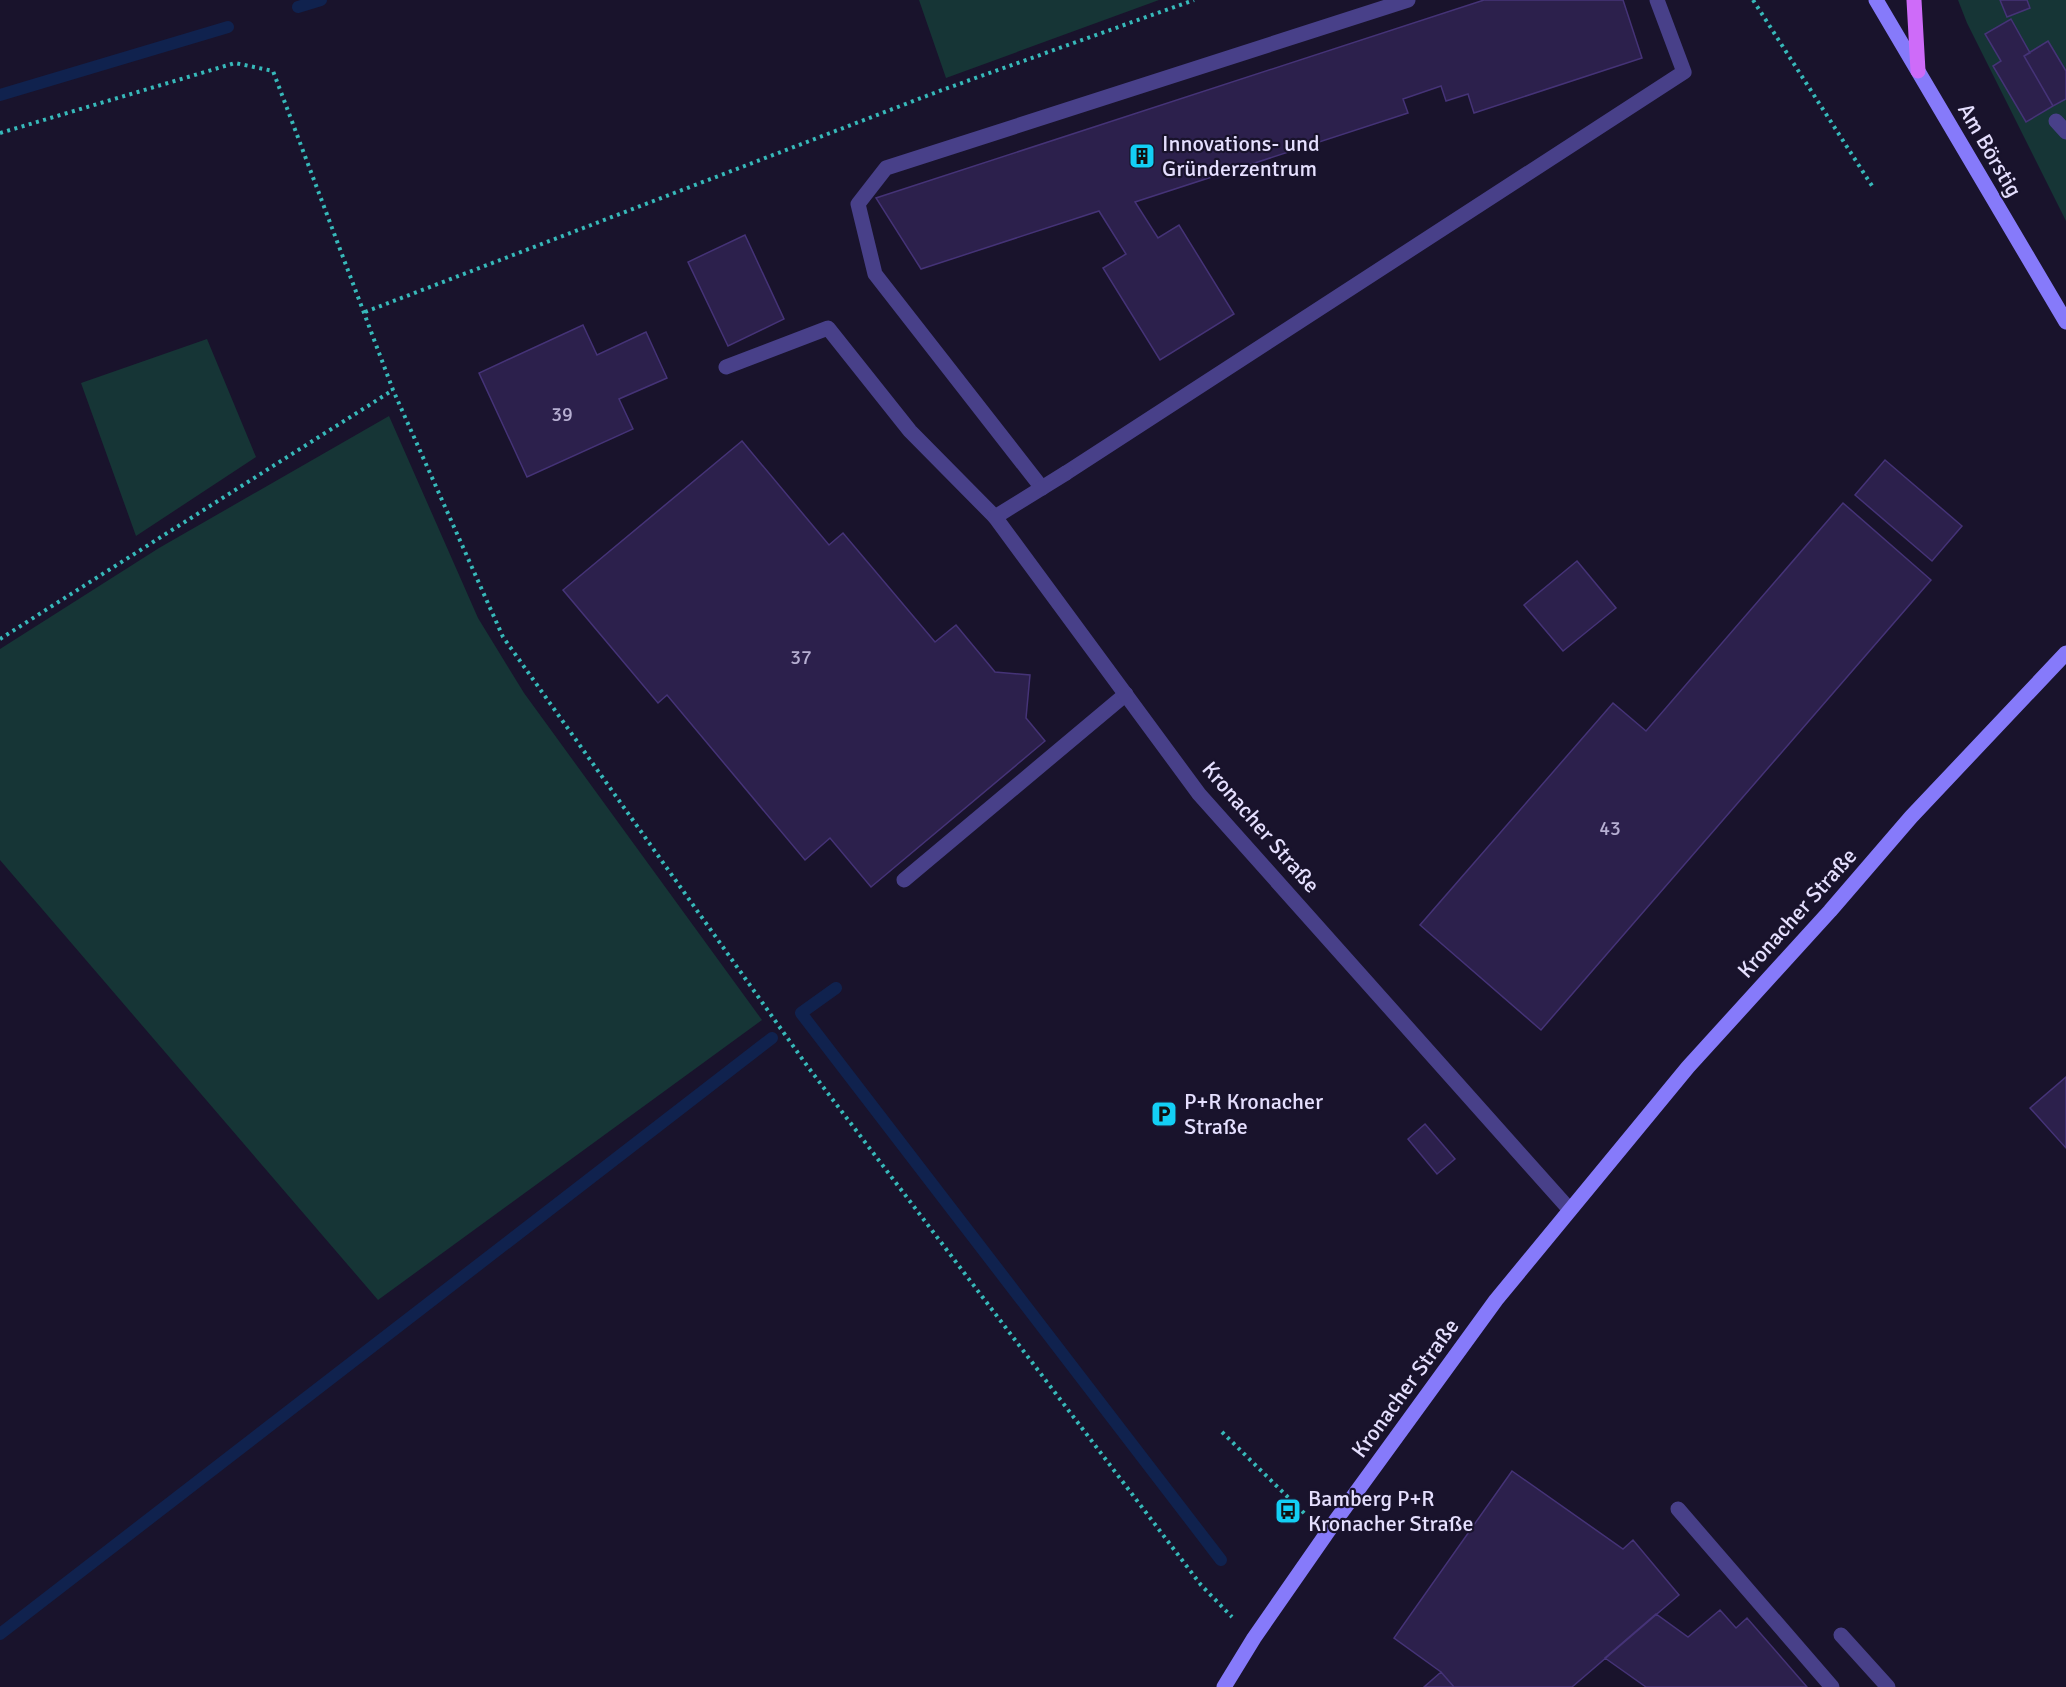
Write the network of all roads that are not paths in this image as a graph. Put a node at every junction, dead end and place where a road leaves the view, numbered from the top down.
1 (1408, 0) edge
2 (1657, 0) edge
3 (1876, 0) edge
4 (1914, 0) edge
5 (1918, 71) junction
6 (2065, 318) edge
7 (2066, 334) edge
8 (726, 367) dead end
9 (1042, 488) junction
10 (995, 517) junction
11 (2066, 653) edge
12 (1126, 694) junction
13 (904, 880) dead end
14 (1570, 1210) junction
15 (1678, 1509) dead end
16 (1841, 1635) dead end
17 (1224, 1687) edge
18 (1832, 1687) edge
19 (1888, 1687) edge

1 - 9 street
2 - 9 street
3 - 5 street, Am Börstig
4 - 5 main road
5 - 6 street, Am Börstig
6 - 7 street, Am Börstig
8 - 10 street, Kronacher Straße
9 - 10 street
10 - 12 street, Kronacher Straße
11 - 14 street, Kronacher Straße
12 - 13 street
12 - 14 street, Kronacher Straße
14 - 17 street, Kronacher Straße
15 - 18 street
16 - 19 street

